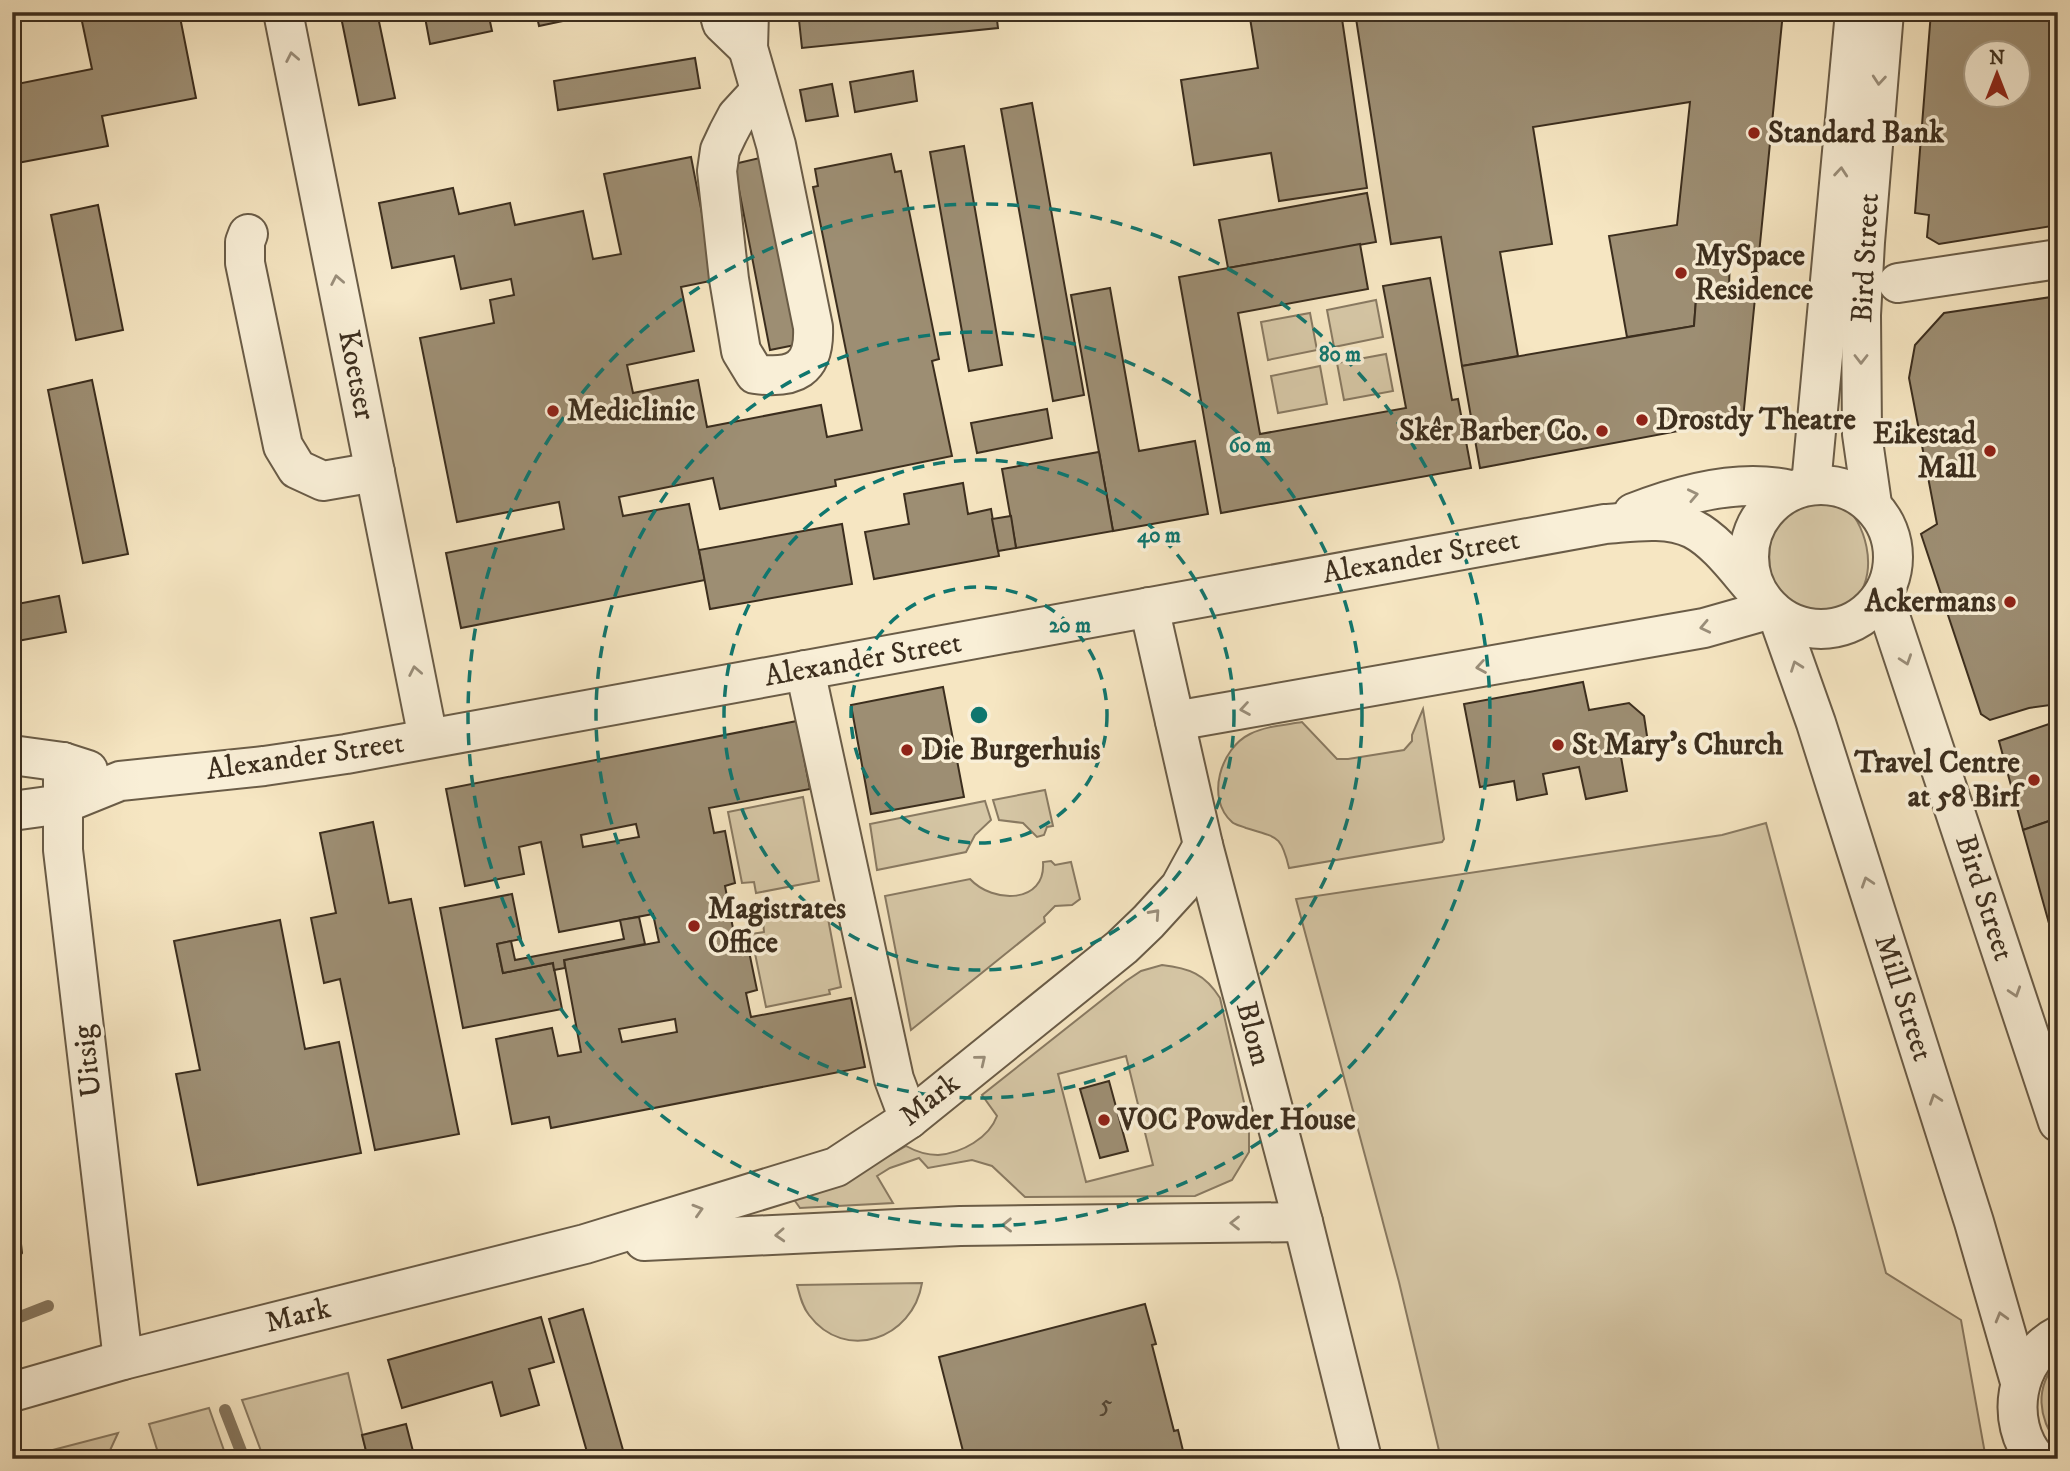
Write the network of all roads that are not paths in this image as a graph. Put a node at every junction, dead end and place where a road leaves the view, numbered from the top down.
1 (283, 12) edge
2 (719, 12) edge
3 (1855, 12) edge
4 (1884, 12) edge
5 (748, 30) edge
6 (760, 91) junction
7 (248, 234) dead end
8 (2058, 259) edge
9 (1898, 283) dead end
10 (375, 472) junction
11 (1801, 487) junction
12 (1872, 505) junction
13 (1605, 524) junction
14 (1883, 595) junction
15 (1768, 605) junction
16 (1149, 607) junction
17 (805, 670) junction
18 (1175, 720) junction
19 (428, 738) junction
20 (12, 755) edge
21 (64, 762) junction
22 (120, 782) junction
23 (64, 804) junction
24 (12, 811) edge
25 (1203, 845) junction
26 (909, 1119) junction
27 (2058, 1122) edge
28 (1303, 1222) junction
29 (586, 1244) junction
30 (2058, 1336) edge
31 (123, 1360) junction
32 (2020, 1382) junction
33 (12, 1392) edge
34 (1362, 1459) edge
35 (2036, 1459) edge

10 -> 1 street, Koetser
2 - 5 street
11 -> 3 street, Bird Street
4 -> 12 street, Bird Street
5 - 6 street
6 - 6 street
7 - 10 street
8 - 9 street
19 -> 10 street, Koetser
11 - 12 street
13 -> 11 street, Alexander Street
11 - 15 street
12 - 14 street
13 - 15 street, Alexander Street
13 - 16 street, Alexander Street
14 - 15 street
14 -> 27 street, Bird Street
15 -> 18 street
32 -> 15 street, Mill Street
16 - 17 street, Alexander Street
16 - 18 street, Blom
17 - 19 street, Alexander Street
17 - 26 street
18 - 25 street, Blom
19 - 22 street, Alexander Street
20 - 21 street, Alexander Street
21 - 22 street, Alexander Street
21 - 23 street, Uitsig
22 - 23 street, Alexander Street
23 - 24 street, Alexander Street
23 - 31 street, Uitsig
26 -> 25 street, Mark
25 - 28 street, Blom
29 -> 26 street, Mark
28 -> 29 street, Mark
28 - 34 street, Blom
29 - 31 street, Mark
30 - 32 street
31 - 33 street, Mark
32 - 35 street

